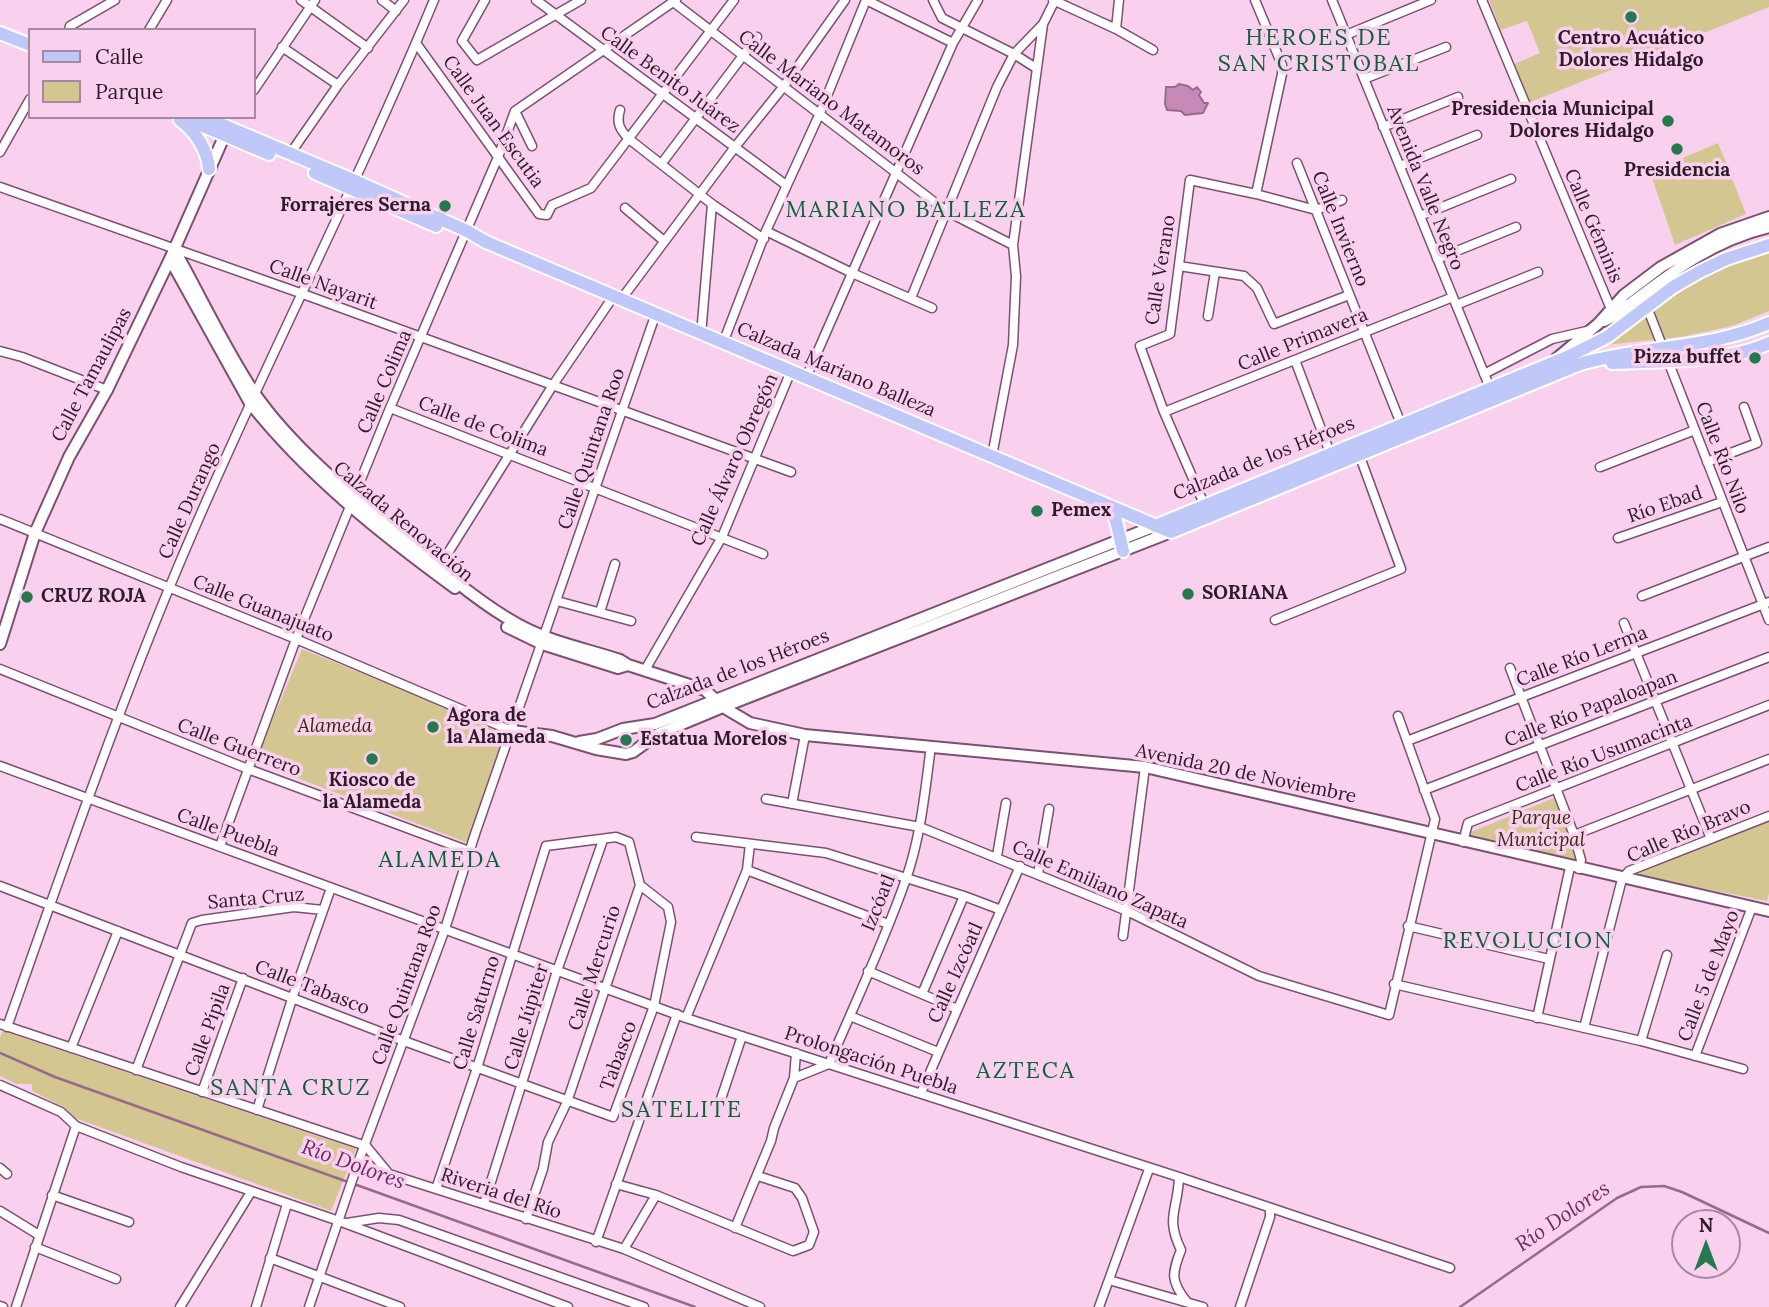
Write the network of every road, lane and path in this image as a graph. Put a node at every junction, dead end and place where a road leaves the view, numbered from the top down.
1 (115, 0) edge
2 (167, 0) edge
3 (301, 0) edge
4 (382, 0) edge
5 (404, 0) edge
6 (434, 0) edge
7 (485, 0) edge
8 (536, 0) edge
9 (581, 0) edge
10 (734, 0) edge
11 (845, 0) edge
12 (866, 0) edge
13 (933, 0) edge
14 (978, 0) edge
15 (1054, 0) edge
16 (1119, 0) edge
17 (1255, 0) edge
18 (1332, 0) edge
19 (1431, 0) edge
20 (1482, 0) edge
21 (673, 1) edge
22 (313, 3) edge
23 (396, 11) junction
24 (556, 15) junction
25 (1043, 24) junction
26 (70, 28) edge
27 (150, 28) edge
28 (962, 28) junction
29 (1116, 29) junction
30 (708, 31) junction
31 (0, 33) edge
32 (1346, 35) junction
33 (758, 37) dead end
34 (416, 43) junction
35 (953, 43) junction
36 (28, 44) edge
37 (282, 47) junction
38 (1446, 47) dead end
39 (368, 48) junction
40 (1153, 50) dead end
41 (603, 51) junction
42 (1014, 54) junction
43 (742, 57) junction
44 (1036, 68) junction
45 (1364, 79) junction
46 (338, 85) junction
47 (784, 86) junction
48 (256, 87) edge
49 (662, 93) junction
50 (1458, 97) dead end
51 (28, 103) edge
52 (620, 110) dead end
53 (515, 111) junction
54 (820, 113) junction
55 (695, 118) junction
56 (180, 119) edge
57 (192, 119) edge
58 (209, 119) edge
59 (229, 127) edge
60 (1384, 127) junction
61 (1477, 135) dead end
62 (629, 139) junction
63 (533, 146) dead end
64 (735, 147) junction
65 (0, 152) edge
66 (290, 154) junction
67 (498, 157) junction
68 (662, 163) junction
69 (1297, 163) dead end
70 (1399, 166) junction
71 (209, 169) junction
72 (896, 170) junction
73 (1511, 179) dead end
74 (352, 184) junction
75 (786, 185) junction
76 (0, 187) edge
77 (1256, 194) junction
78 (699, 195) junction
79 (1342, 200) dead end
80 (712, 204) junction
81 (625, 208) dead end
82 (1316, 210) junction
83 (946, 211) junction
84 (1420, 216) junction
85 (1769, 217) edge
86 (1517, 226) dead end
87 (1769, 226) edge
88 (466, 234) junction
89 (765, 235) junction
90 (664, 241) junction
91 (1013, 245) junction
92 (1769, 245) edge
93 (172, 254) junction
94 (1437, 259) junction
95 (1179, 266) junction
96 (1664, 271) junction
97 (1215, 272) junction
98 (1538, 272) dead end
99 (852, 273) junction
100 (303, 294) junction
101 (1349, 295) junction
102 (911, 298) junction
103 (616, 299) junction
104 (1454, 301) junction
105 (1647, 307) junction
106 (932, 308) dead end
107 (655, 316) junction
108 (1208, 316) dead end
109 (1615, 318) junction
110 (1769, 323) edge
111 (1594, 327) junction
112 (1364, 332) junction
113 (701, 335) junction
114 (421, 337) junction
115 (723, 343) junction
116 (1769, 344) edge
117 (1663, 347) junction
118 (0, 351) edge
119 (1294, 360) junction
120 (1668, 360) junction
121 (1580, 364) junction
122 (1548, 365) junction
123 (791, 371) junction
124 (1484, 374) junction
125 (806, 378) junction
126 (553, 385) junction
127 (1490, 388) junction
128 (107, 390) junction
129 (252, 398) junction
130 (1744, 407) dead end
131 (390, 408) junction
132 (622, 410) junction
133 (1164, 412) junction
134 (1401, 424) junction
135 (1695, 430) junction
136 (1330, 453) junction
137 (510, 454) junction
138 (1359, 454) junction
139 (992, 456) junction
140 (754, 458) junction
141 (1707, 462) junction
142 (1600, 467) dead end
143 (792, 472) dead end
144 (595, 488) junction
145 (352, 501) junction
146 (1721, 502) junction
147 (1204, 504) junction
148 (1110, 506) junction
149 (0, 519) edge
150 (1155, 526) junction
151 (1171, 532) junction
152 (35, 533) junction
153 (722, 537) junction
154 (1618, 538) dead end
155 (1122, 545) junction
156 (1769, 547) edge
157 (763, 554) dead end
158 (1744, 557) junction
159 (615, 564) dead end
160 (437, 571) junction
161 (169, 587) junction
162 (1642, 596) dead end
163 (557, 601) junction
164 (1766, 603) edge
165 (600, 612) junction
166 (1275, 620) dead end
167 (1769, 620) edge
168 (631, 621) dead end
169 (1624, 623) dead end
170 (296, 639) junction
171 (544, 640) junction
172 (0, 644) edge
173 (1636, 653) junction
174 (1769, 657) edge
175 (1510, 668) dead end
176 (0, 669) edge
177 (645, 670) junction
178 (1521, 697) junction
179 (1655, 701) junction
180 (719, 703) junction
181 (1769, 705) edge
182 (1398, 716) dead end
183 (119, 718) junction
184 (631, 729) junction
185 (512, 731) junction
186 (617, 731) junction
187 (805, 735) junction
188 (1407, 741) junction
189 (577, 742) junction
190 (1674, 744) junction
191 (1539, 745) junction
192 (931, 746) junction
193 (636, 750) junction
194 (618, 753) junction
195 (1769, 759) edge
196 (0, 766) edge
197 (1145, 767) junction
198 (248, 769) junction
199 (1557, 789) junction
200 (1691, 789) junction
201 (1424, 790) junction
202 (766, 799) dead end
203 (88, 800) junction
204 (1006, 803) dead end
205 (792, 804) junction
206 (1049, 809) dead end
207 (1769, 816) edge
208 (920, 827) junction
209 (1432, 833) junction
210 (1574, 835) junction
211 (696, 836) dead end
212 (1711, 839) junction
213 (603, 840) junction
214 (1463, 842) junction
215 (750, 844) junction
216 (220, 846) junction
217 (469, 851) junction
218 (997, 856) junction
219 (1020, 866) junction
220 (1574, 868) junction
221 (747, 870) junction
222 (1038, 874) junction
223 (907, 878) junction
224 (1622, 879) junction
225 (640, 885) junction
226 (0, 886) edge
227 (331, 888) junction
228 (964, 896) junction
229 (51, 904) junction
230 (1752, 907) junction
231 (323, 910) junction
232 (1001, 910) junction
233 (1127, 911) junction
234 (1769, 911) edge
235 (888, 924) junction
236 (1408, 926) junction
237 (445, 929) junction
238 (118, 931) junction
239 (1124, 936) dead end
240 (512, 953) junction
241 (179, 955) junction
242 (1667, 955) dead end
243 (1549, 959) junction
244 (557, 971) junction
245 (868, 971) junction
246 (243, 978) junction
247 (1394, 984) junction
248 (605, 988) junction
249 (922, 994) junction
250 (293, 996) junction
251 (654, 1006) junction
252 (957, 1009) junction
253 (677, 1014) junction
254 (850, 1016) junction
255 (686, 1018) junction
256 (1537, 1018) junction
257 (3, 1026) edge
258 (1584, 1028) junction
259 (743, 1036) junction
260 (404, 1041) junction
261 (1641, 1041) junction
262 (71, 1048) junction
263 (938, 1052) junction
264 (796, 1053) junction
265 (1695, 1056) junction
266 (829, 1064) junction
267 (477, 1068) junction
268 (1743, 1069) dead end
269 (136, 1070) junction
270 (794, 1078) junction
271 (0, 1085) edge
272 (523, 1085) junction
273 (202, 1092) junction
274 (921, 1093) junction
275 (721, 1099) dead end
276 (567, 1102) junction
277 (257, 1110) junction
278 (613, 1117) joint
279 (76, 1126) junction
280 (366, 1146) junction
281 (1149, 1168) junction
282 (758, 1175) junction
283 (1179, 1177) junction
284 (616, 1184) junction
285 (436, 1189) junction
286 (251, 1192) junction
287 (52, 1195) junction
288 (656, 1195) junction
289 (286, 1204) junction
290 (484, 1204) junction
291 (1270, 1209) junction
292 (0, 1211) edge
293 (526, 1219) junction
294 (129, 1222) dead end
295 (339, 1222) junction
296 (735, 1227) junction
297 (39, 1235) junction
298 (596, 1242) junction
299 (35, 1247) junction
300 (624, 1250) junction
301 (270, 1258) junction
302 (1450, 1268) dead end
303 (319, 1275) junction
304 (116, 1279) dead end
305 (1109, 1280) junction
306 (538, 1296) junction
307 (374, 1297) junction
308 (1186, 1302) junction
309 (16, 1307) edge
310 (180, 1307) edge
311 (256, 1307) edge
312 (309, 1307) edge
313 (371, 1307) edge
314 (400, 1307) edge
315 (534, 1307) edge
316 (568, 1307) edge
317 (644, 1307) edge
318 (761, 1307) edge
319 (1099, 1307) edge
320 (1199, 1307) edge
321 (1240, 1307) edge

1 - 26 street
2 - 27 street
3 - 22 street
4 - 23 street
5 - 23 street
6 - 34 street, Calle Durango
7 - 24 street
8 - 24 street, Calle Benito Juárez
9 - 24 street
10 - 30 street
11 - 47 street
12 - 35 street
12 - 54 street
13 - 28 street
14 - 28 street
15 - 25 street
15 - 29 street
16 - 29 street
17 - 77 street
18 - 32 street, Avenida Valle Negro
19 - 32 street
20 - 109 street, Calle Géminis
21 - 30 street, Calle Mariano Matamoros
21 - 41 street
22 - 37 street
22 - 39 street
23 - 39 street
24 - 41 street, Calle Benito Juárez
25 - 42 street
25 - 44 street
28 - 35 street
28 - 42 street
29 - 40 street
30 - 43 street, Calle Mariano Matamoros
30 - 49 street
31 - 36 main road
32 - 45 street, Avenida Valle Negro
33 - 43 street
34 - 67 street, Calle Juan Escutia
34 - 74 street, Calle Durango
35 - 72 street
37 - 46 street
37 - 48 street
38 - 45 street
39 - 46 street
41 - 49 street, Calle Benito Juárez
41 - 53 street
42 - 44 street
42 - 83 street
43 - 47 street, Calle Mariano Matamoros
43 - 55 street
44 - 91 street
45 - 60 street, Avenida Valle Negro
46 - 66 street
47 - 54 street, Calle Mariano Matamoros
47 - 64 street
49 - 55 street, Calle Benito Juárez
49 - 62 street
50 - 60 street
51 - 65 street
52 - 62 street
53 - 63 street
53 - 67 street, Calle Colima
54 - 72 street, Calle Mariano Matamoros
54 - 75 street
55 - 64 street, Calle Benito Juárez
55 - 68 street
56 - 71 main road
57 - 59 main road
58 - 59 main road
59 - 66 main road
59 - 71 street, Calle Tamaulipas
59 - 74 main road
60 - 70 street, Avenida Valle Negro
61 - 70 street
62 - 67 street, Calle Juan Escutia
62 - 68 street
64 - 75 street, Calle Benito Juárez
64 - 78 street
66 - 74 main road
67 - 88 street, Calle Colima
68 - 78 street
69 - 82 street, Calle Invierno
70 - 84 street, Avenida Valle Negro
71 - 93 street, Calle Tamaulipas
72 - 83 street, Calle Mariano Matamoros
72 - 99 street
73 - 84 street
74 - 88 main road, Calzada Mariano Balleza
74 - 100 street, Calle Durango
75 - 89 street
76 - 93 street, Calle Nayarit
77 - 82 street
77 - 95 street, Calle Verano
78 - 80 street
78 - 90 street
79 - 82 street
80 - 89 street
80 - 113 street
81 - 90 street
82 - 101 street, Calle Invierno
83 - 91 street, Calle Mariano Matamoros
83 - 102 street
84 - 94 street, Avenida Valle Negro
85 - 96 street
86 - 94 street
87 - 96 street
88 - 103 main road, Calzada Mariano Balleza
88 - 114 street, Calle Colima
89 - 99 street
89 - 115 street
90 - 103 street
91 - 139 street
92 - 105 main road, Calzada de los Héroes
93 - 100 street, Calle Nayarit
93 - 128 street, Calle Tamaulipas
93 - 129 street, Calzada Renovación
94 - 104 street, Avenida Valle Negro
95 - 97 street
95 - 133 street, Calle Verano
96 - 109 street
97 - 101 street
97 - 108 street
98 - 104 street, Calle Primavera
99 - 102 street
99 - 125 street
100 - 114 street, Calle Nayarit
100 - 129 street, Calle Durango
101 - 112 street, Calle Invierno
102 - 106 street
103 - 107 main road, Calzada Mariano Balleza
103 - 126 street
104 - 112 street, Calle Primavera
104 - 124 street, Avenida Valle Negro
105 - 109 main road, Calzada de los Héroes
105 - 117 street, Calle Río Nilo
107 - 113 main road, Calzada Mariano Balleza
107 - 132 street, Calle Quintana Roo
109 - 111 street
109 - 122 main road, Calzada de los Héroes
110 - 117 main road, Calzada de los Héroes
111 - 122 street
111 - 124 street
112 - 119 street, Calle Primavera
112 - 134 street, Calle Invierno
113 - 115 main road, Calzada Mariano Balleza
114 - 126 street, Calle Nayarit
114 - 131 street, Calle Colima
115 - 123 main road, Calzada Mariano Balleza
116 - 120 main road
117 - 120 street, Calle Río Nilo
117 - 121 main road, Calzada de los Héroes
118 - 128 street
119 - 133 street, Calle Primavera
119 - 136 street
120 - 121 main road
120 - 135 street, Calle Río Nilo
121 - 138 main road, Calzada de los Héroes
122 - 127 main road, Calzada de los Héroes
123 - 125 main road, Calzada Mariano Balleza
123 - 140 street, Calle Álvaro Obregón
124 - 127 street, Avenida Valle Negro
125 - 139 main road, Calzada Mariano Balleza
126 - 132 street, Calle Nayarit
126 - 137 street
127 - 134 main road, Calzada de los Héroes
128 - 152 street, Calle Tamaulipas
129 - 145 street, Calzada Renovación
129 - 161 street, Calle Durango
130 - 141 street
131 - 137 street, Calle de Colima
131 - 145 street, Calle Colima
132 - 140 street, Calle Nayarit
132 - 144 street, Calle Quintana Roo
133 - 147 street
134 - 136 main road, Calzada de los Héroes
135 - 141 street, Calle Río Nilo
135 - 142 street
136 - 147 main road, Calzada de los Héroes
137 - 144 street, Calle de Colima
137 - 160 street
138 - 151 main road, Calzada de los Héroes
138 - 166 street
139 - 148 main road, Calzada Mariano Balleza
140 - 143 street, Calle Nayarit
140 - 153 street, Calle Álvaro Obregón
141 - 146 street, Calle Río Nilo
144 - 153 street, Calle de Colima
144 - 163 street, Calle Quintana Roo
145 - 160 street, Calzada Renovación
145 - 170 street, Calle Colima
146 - 154 street, Río Ebad
146 - 158 street, Calle Río Nilo
147 - 150 main road, Calzada de los Héroes
148 - 150 main road, Calzada Mariano Balleza
148 - 155 main road
149 - 152 street, Calle Guanajuato
150 - 151 main road, Calzada Mariano Balleza
150 - 155 street, Calzada de los Héroes
151 - 155 street, Calzada de los Héroes
152 - 161 street, Calle Guanajuato
152 - 172 street, Calle Tamaulipas
153 - 157 street, Calle de Colima
153 - 177 street, Calle Álvaro Obregón
155 - 180 street, Calzada de los Héroes
156 - 158 street
158 - 162 street
158 - 164 street, Calle Río Nilo
159 - 165 street
160 - 171 street, Calzada Renovación
161 - 170 street, Calle Guanajuato
161 - 183 street, Calle Durango
163 - 165 street
163 - 171 street, Calle Quintana Roo
164 - 167 street, Calle Río Nilo
164 - 173 street, Calle Río Lerma
165 - 168 street
169 - 173 street
170 - 185 street, Calle Guanajuato
170 - 198 street, Calle Colima
171 - 177 street, Calzada Renovación
171 - 185 street, Calle Quintana Roo
173 - 178 street, Calle Río Lerma
173 - 179 street
174 - 179 street, Calle Río Papaloapan
175 - 178 street
176 - 183 street, Calle Guerrero
177 - 180 street, Calzada Renovación
178 - 188 street, Calle Río Lerma
178 - 191 street
179 - 190 street
179 - 191 street, Calle Río Papaloapan
180 - 184 street, Calzada de los Héroes
180 - 187 street, Avenida 20 de Noviembre
180 - 193 street, Calzada de los Héroes
181 - 190 street, Calle Río Usumacinta
182 - 188 street
183 - 198 street, Calle Guerrero
183 - 203 street, Calle Durango
184 - 186 street, Calzada de los Héroes
184 - 193 street
185 - 189 street
185 - 217 street, Calle Quintana Roo
186 - 189 street, Calzada de los Héroes
186 - 194 street
187 - 192 street, Avenida 20 de Noviembre
187 - 205 street
188 - 201 street
189 - 194 street, Calzada de los Héroes
190 - 199 street, Calle Río Usumacinta
190 - 200 street
191 - 199 street
191 - 201 street, Calle Río Papaloapan
192 - 197 street, Avenida 20 de Noviembre
192 - 208 street, Izcóatl
193 - 194 street, Calzada de los Héroes
195 - 200 street
196 - 203 street, Calle Puebla
197 - 209 street, Avenida 20 de Noviembre
197 - 233 street
198 - 216 street, Calle Colima
198 - 217 street, Calle Guerrero
199 - 210 street
199 - 214 street, Calle Río Usumacinta
200 - 210 street
200 - 212 street
201 - 209 street
202 - 205 street, Calle Emiliano Zapata
203 - 216 street, Calle Puebla
203 - 229 street, Calle Durango
204 - 218 street
205 - 208 street, Calle Emiliano Zapata
206 - 222 street
207 - 212 street, Calle Río Bravo
208 - 218 street, Calle Emiliano Zapata
208 - 223 street, Izcóatl
209 - 214 street, Avenida 20 de Noviembre
209 - 236 street
210 - 220 street
211 - 215 street
212 - 224 street, Calle Río Bravo
213 - 225 street, Calle Mercurio
213 - 240 street, Calle Saturno
213 - 244 street, Calle Júpiter
214 - 220 street, Avenida 20 de Noviembre
215 - 221 street
215 - 223 street
216 - 227 street, Calle Puebla
217 - 237 street, Calle Quintana Roo
218 - 219 street, Calle Emiliano Zapata
219 - 222 street, Calle Emiliano Zapata
219 - 232 street, Calle Izcóatl
220 - 224 street, Avenida 20 de Noviembre
220 - 243 street
221 - 235 street
221 - 255 street
222 - 233 street, Calle Emiliano Zapata
223 - 228 street
223 - 235 street, Izcóatl
224 - 230 street, Avenida 20 de Noviembre
224 - 258 street
225 - 248 street, Calle Mercurio
225 - 251 street, Tabasco
226 - 229 street, Calle Tabasco
227 - 231 street
227 - 237 street, Calle Puebla
228 - 232 street
228 - 249 street
229 - 238 street, Calle Tabasco
229 - 257 street, Calle Durango
230 - 234 street, Avenida 20 de Noviembre
230 - 265 street, Calle 5 de Mayo
231 - 241 street, Santa Cruz
231 - 250 street
232 - 252 street, Calle Izcóatl
233 - 239 street
233 - 247 street, Calle Emiliano Zapata
235 - 245 street, Izcóatl
236 - 243 street
236 - 247 street
237 - 240 street, Prolongación Puebla
237 - 260 street, Calle Quintana Roo
238 - 241 street, Calle Tabasco
238 - 262 street
240 - 244 street, Prolongación Puebla
240 - 267 street, Calle Saturno
241 - 246 street, Calle Tabasco
241 - 269 street
242 - 261 street
243 - 256 street
244 - 248 street, Prolongación Puebla
244 - 272 street, Calle Júpiter
245 - 249 street
245 - 254 street, Izcóatl
246 - 250 street, Calle Tabasco
246 - 273 street, Calle Pípila
247 - 256 street
248 - 251 street, Prolongación Puebla
248 - 276 street, Calle Mercurio
249 - 252 street
250 - 260 street, Calle Tabasco
250 - 277 street
251 - 253 street, Prolongación Puebla
251 - 278 street, Tabasco
252 - 263 street, Calle Izcóatl
253 - 255 street, Prolongación Puebla
253 - 284 street
254 - 263 street
254 - 266 street, Izcóatl
255 - 259 street, Prolongación Puebla
256 - 258 street
257 - 262 street
258 - 261 street
259 - 264 street, Prolongación Puebla
259 - 275 street
260 - 267 street, Calle Tabasco
260 - 280 street, Calle Quintana Roo
261 - 265 street
262 - 269 street
263 - 274 street, Calle Izcóatl
264 - 266 street, Prolongación Puebla
264 - 270 street
265 - 268 street
266 - 270 street
266 - 274 street, Prolongación Puebla
267 - 272 street, Calle Tabasco
267 - 285 street, Calle Saturno
269 - 273 street
270 - 282 street
271 - 279 street
272 - 276 street, Calle Tabasco
272 - 290 street, Calle Júpiter
273 - 277 street
274 - 281 street, Prolongación Puebla
276 - 278 street, Calle Tabasco
276 - 293 street, Calle Mercurio
277 - 280 street
279 - 286 street
279 - 287 street
280 - 285 street, Riveria del Río
280 - 295 street, Calle Quintana Roo
281 - 283 street, Prolongación Puebla
281 - 305 street
282 - 296 street
282 - 296 street
283 - 291 street, Prolongación Puebla
283 - 308 street
284 - 288 street
284 - 298 street
285 - 290 street, Riveria del Río
286 - 289 street
286 - 310 street
287 - 294 street
287 - 297 street
288 - 296 street
288 - 300 street
289 - 295 street
289 - 301 street
290 - 293 street, Riveria del Río
291 - 302 street, Prolongación Puebla
291 - 321 street
292 - 297 street
293 - 298 street, Riveria del Río
295 - 303 street, Calle Quintana Roo
295 - 306 street
295 - 317 street
297 - 299 street
298 - 300 street, Riveria del Río
299 - 304 street
299 - 309 street
300 - 318 street, Riveria del Río
301 - 303 street
301 - 311 street
303 - 307 street
303 - 312 street, Calle Quintana Roo
305 - 308 street
305 - 319 street
306 - 315 street
306 - 316 street
307 - 313 street
307 - 314 street
308 - 320 street

